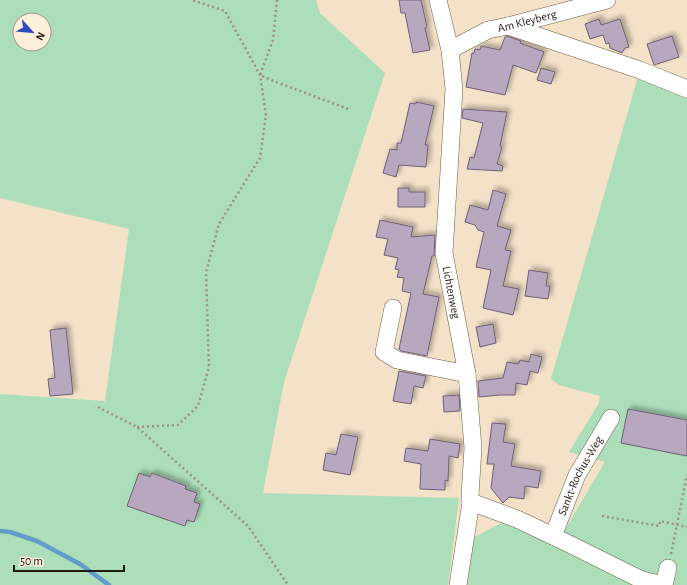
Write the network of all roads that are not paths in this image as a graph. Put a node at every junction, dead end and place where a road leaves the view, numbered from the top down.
1 (438, 0) edge
2 (607, 0) edge
3 (508, 26) junction
4 (450, 50) junction
5 (687, 89) edge
6 (393, 308) dead end
7 (467, 374) junction
8 (611, 418) dead end
9 (471, 502) junction
10 (553, 536) junction
11 (668, 568) road end
12 (458, 585) edge
13 (663, 585) edge

1 - 4 street, Lichtenweg
2 - 3 street, Am Kleyberg
3 - 4 street, Am Kleyberg
3 - 5 street
4 - 7 street, Lichtenweg
6 - 7 street
7 - 9 street, Lichtenweg
8 - 10 street, Sankt-Rochus-Weg
9 - 10 street
9 - 12 street, Lichtenweg
10 - 13 street
11 - 13 street

